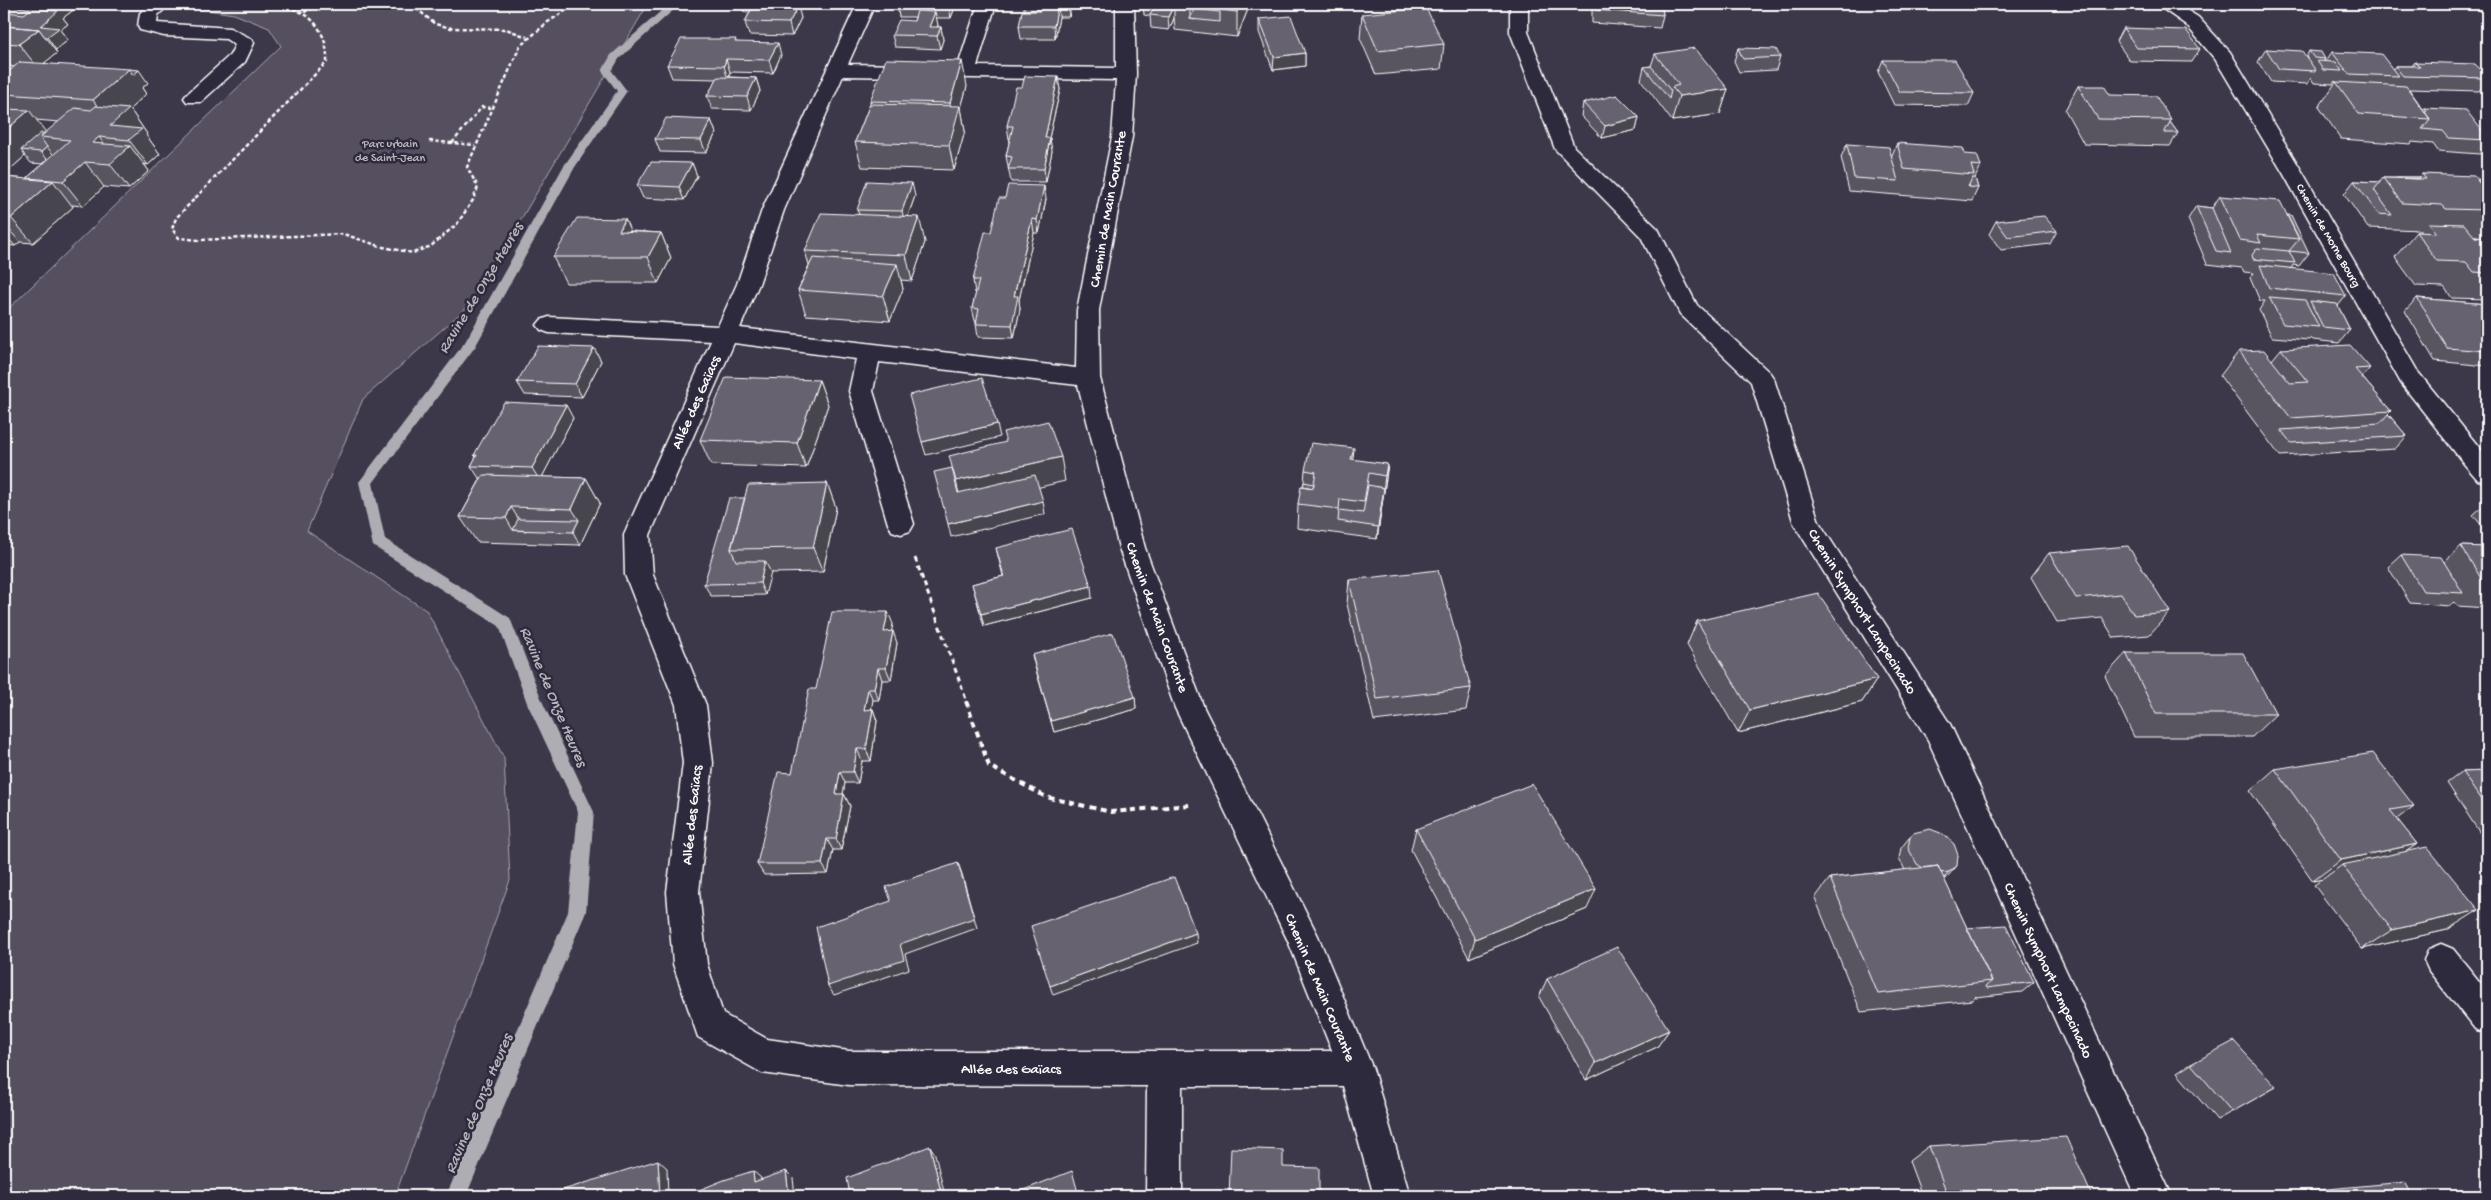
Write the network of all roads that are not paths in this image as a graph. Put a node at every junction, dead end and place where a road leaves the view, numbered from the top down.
1 (160, 4) edge
2 (866, 4) edge
3 (987, 4) edge
4 (1125, 4) edge
5 (1519, 4) edge
6 (2164, 4) edge
7 (837, 70) junction
8 (965, 73) junction
9 (1126, 74) junction
10 (194, 98) dead end
11 (549, 325) dead end
12 (725, 334) junction
13 (869, 353) junction
14 (1088, 378) junction
15 (2487, 473) edge
16 (901, 524) road end
17 (2441, 960) dead end
18 (2487, 1017) edge
19 (1165, 1068) junction
20 (1356, 1069) junction
21 (1164, 1196) edge
22 (1392, 1196) edge
23 (2154, 1196) edge

1 - 10 street
2 - 7 street, Allée des Gaïacs
3 - 8 street
4 - 9 street, Chemin de Main Courante
5 - 23 street, Chemin Symphort Lampecinado
6 - 15 street, Chemin de Morne Bourg
7 - 8 street
7 - 12 street, Allée des Gaïacs
8 - 9 street
9 - 14 street, Chemin de Main Courante
11 - 12 street
12 - 13 street
12 - 19 street, Allée des Gaïacs
13 - 14 street
13 - 16 street
14 - 20 street, Chemin de Main Courante
17 - 18 street
19 - 20 street, Allée des Gaïacs
19 - 21 street
20 - 22 street, Chemin de Main Courante

